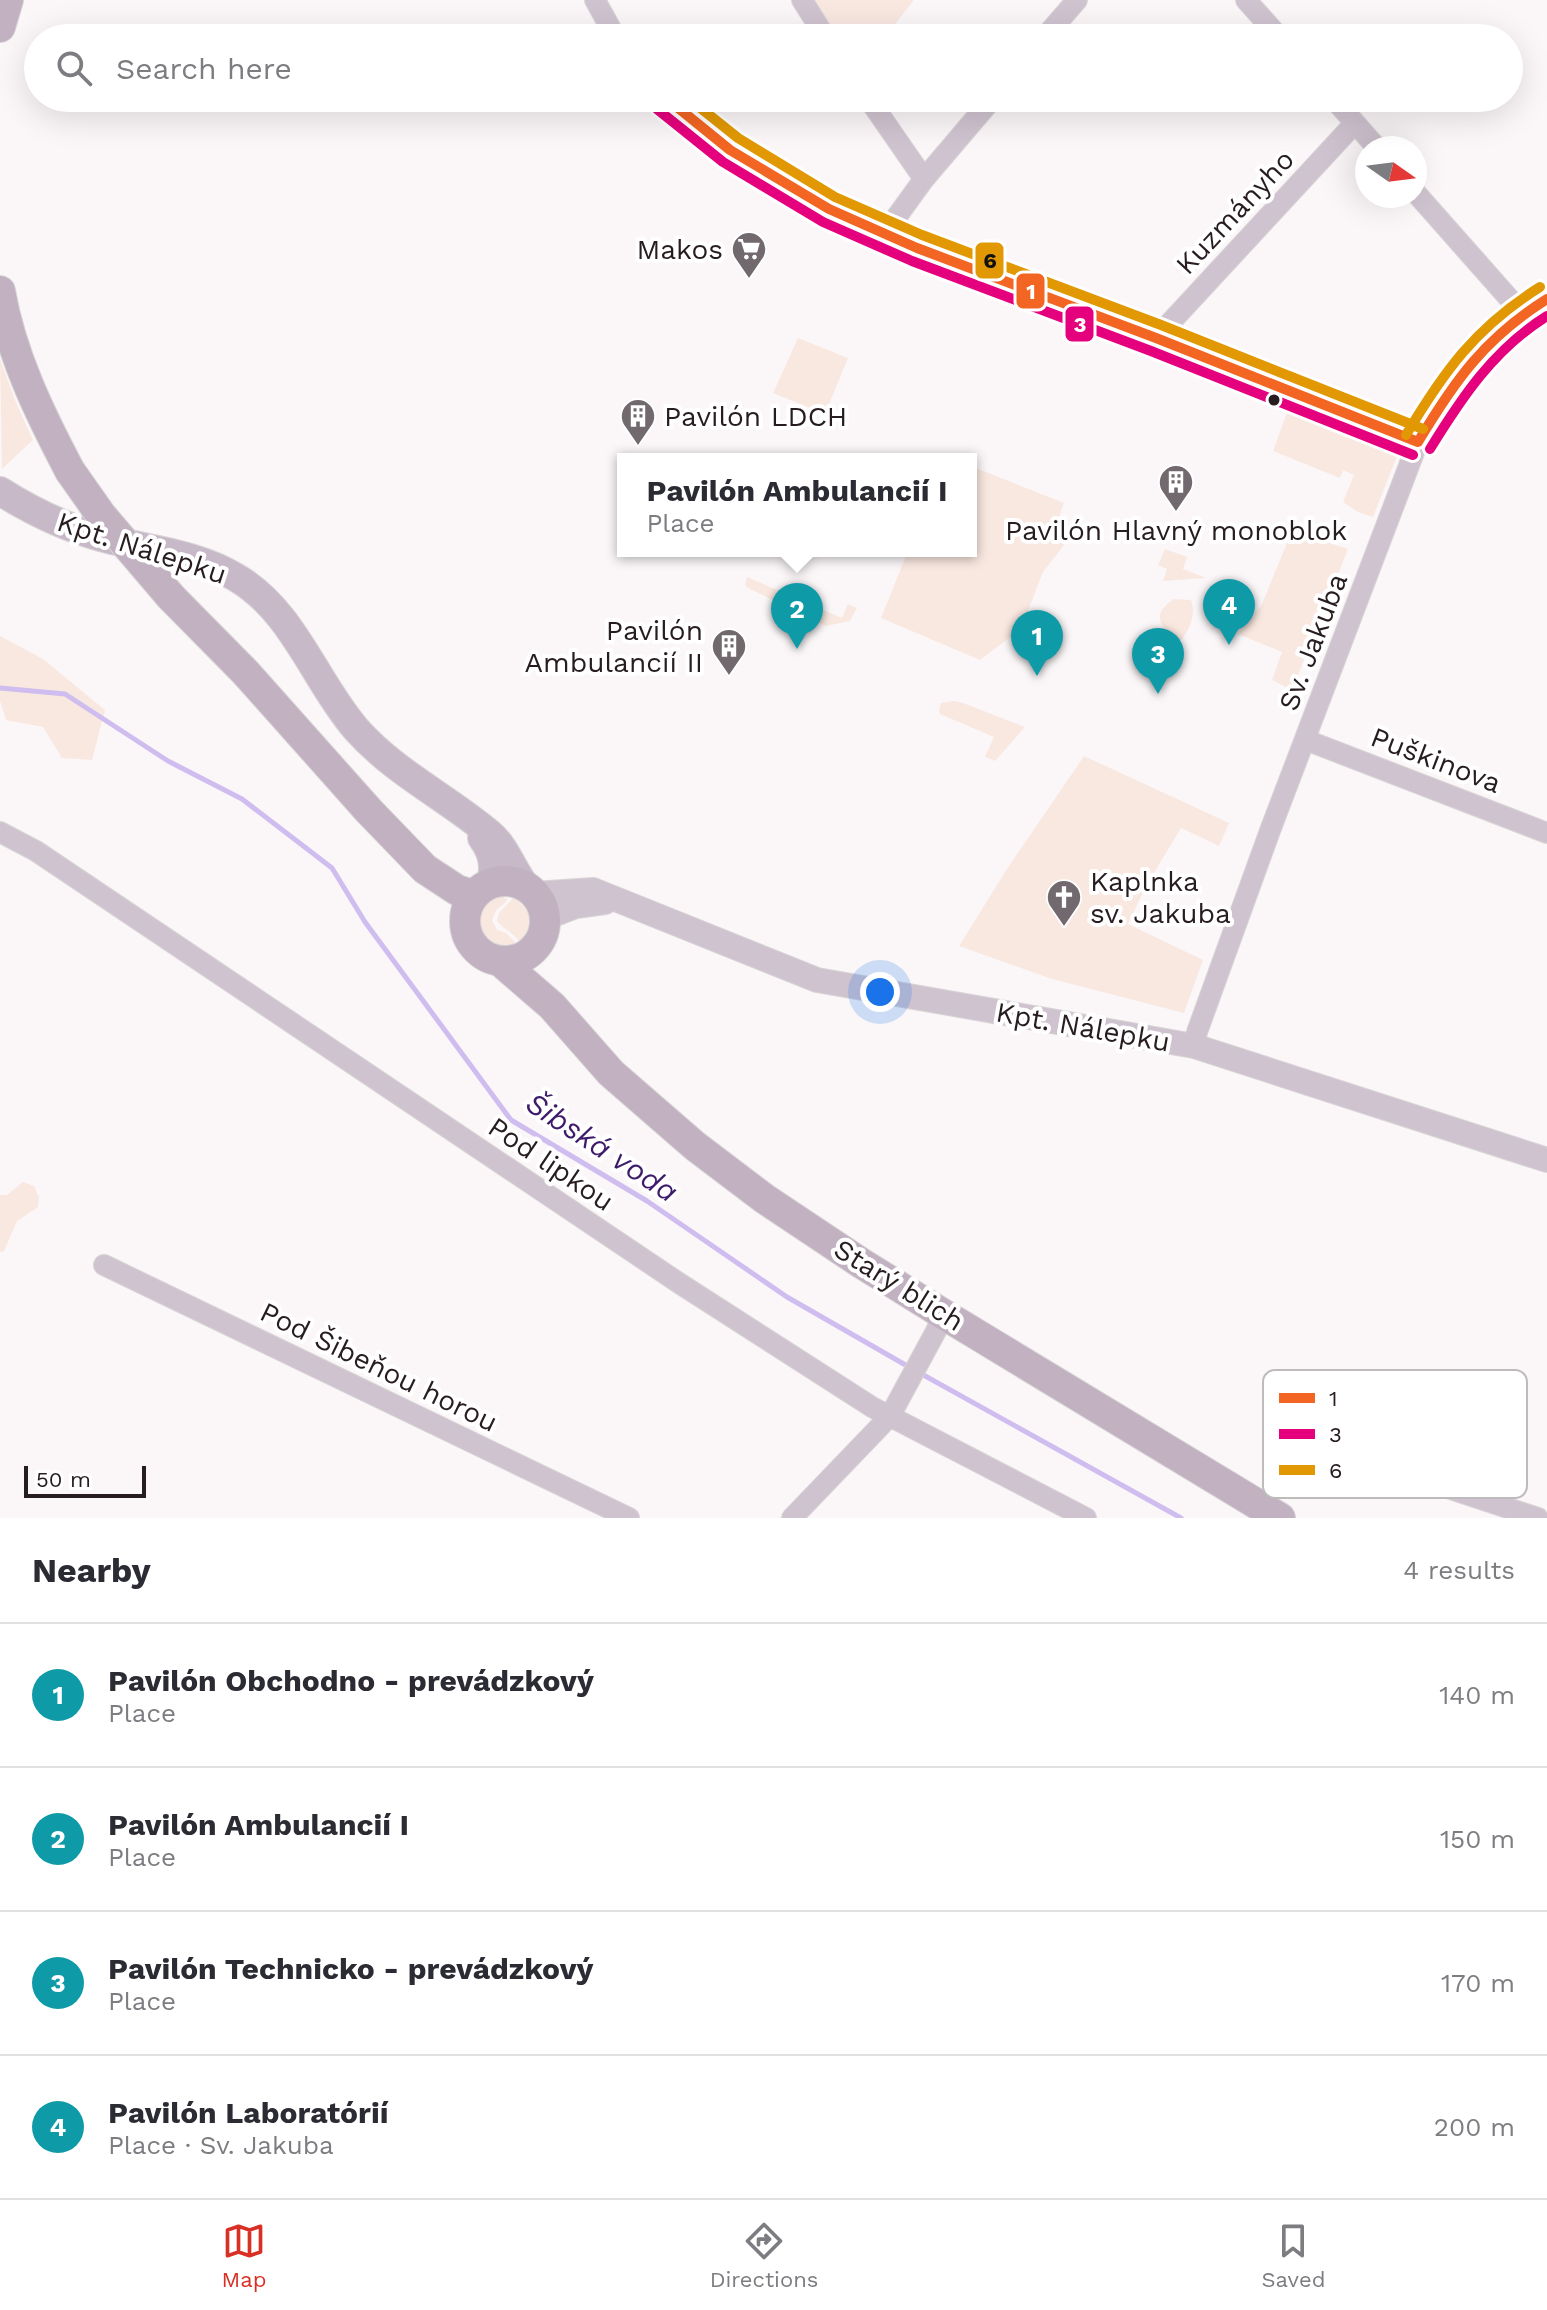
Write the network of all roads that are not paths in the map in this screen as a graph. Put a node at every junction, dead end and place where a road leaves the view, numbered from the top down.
1 (8, 0) edge
2 (595, 0) edge
3 (802, 0) edge
4 (1077, 0) edge
5 (1246, 0) edge
6 (608, 24) edge
7 (817, 24) edge
8 (1056, 24) edge
9 (1267, 24) edge
10 (0, 27) edge
11 (683, 112) edge
12 (878, 112) edge
13 (981, 112) edge
14 (1345, 112) edge
15 (1355, 123) junction
16 (1366, 136) edge
17 (924, 179) junction
18 (1427, 206) edge
19 (885, 233) junction
20 (0, 291) edge
21 (1547, 299) edge
22 (1522, 313) junction
23 (1156, 338) junction
24 (1418, 442) junction
25 (5, 494) edge
26 (1306, 740) junction
27 (471, 820) junction
28 (0, 832) edge
29 (1547, 833) edge
30 (476, 900) junction
31 (535, 900) junction
32 (536, 947) junction
33 (500, 961) junction
34 (552, 1006) junction
35 (1194, 1046) junction
36 (1547, 1160) edge
37 (104, 1265) dead end
38 (943, 1314) junction
39 (890, 1416) junction
40 (1478, 1498) edge
41 (629, 1518) edge
42 (792, 1518) edge
43 (1086, 1518) edge
44 (1280, 1518) edge
45 (1538, 1518) edge

1 - 10 main road
2 - 6 street
3 - 7 street
4 - 8 street
5 - 9 street
11 - 19 street
12 - 17 street
13 - 17 street
14 - 15 street
15 - 16 street
15 - 23 street, Kuzmányho
17 - 19 street
18 - 22 street
19 - 23 street
20 - 30 main road, bridge
21 - 22 street, Sv. Jakuba
22 - 24 street, Sv. Jakuba
23 - 24 street
24 - 26 street, Sv. Jakuba
25 - 27 main road, Kpt. Nálepku
26 - 29 street, Puškinova
26 - 35 street, Sv. Jakuba
27 - 30 main road, Kpt. Nálepku
27 - 31 main road, Kpt. Nálepku
28 - 39 street, Pod lipkou
30 - 31 main road
30 - 33 main road
31 - 32 main road
31 - 35 street, Kpt. Nálepku
32 - 33 main road
32 - 34 main road, Starý blich
33 - 34 main road, Starý blich
34 - 38 main road, Starý blich
35 - 36 street, Kpt. Nálepku
37 - 41 street, Pod Šibeňou horou
38 - 39 street
38 - 44 main road, Starý blich
39 - 42 street
39 - 43 street, Pod lipkou
40 - 45 street

